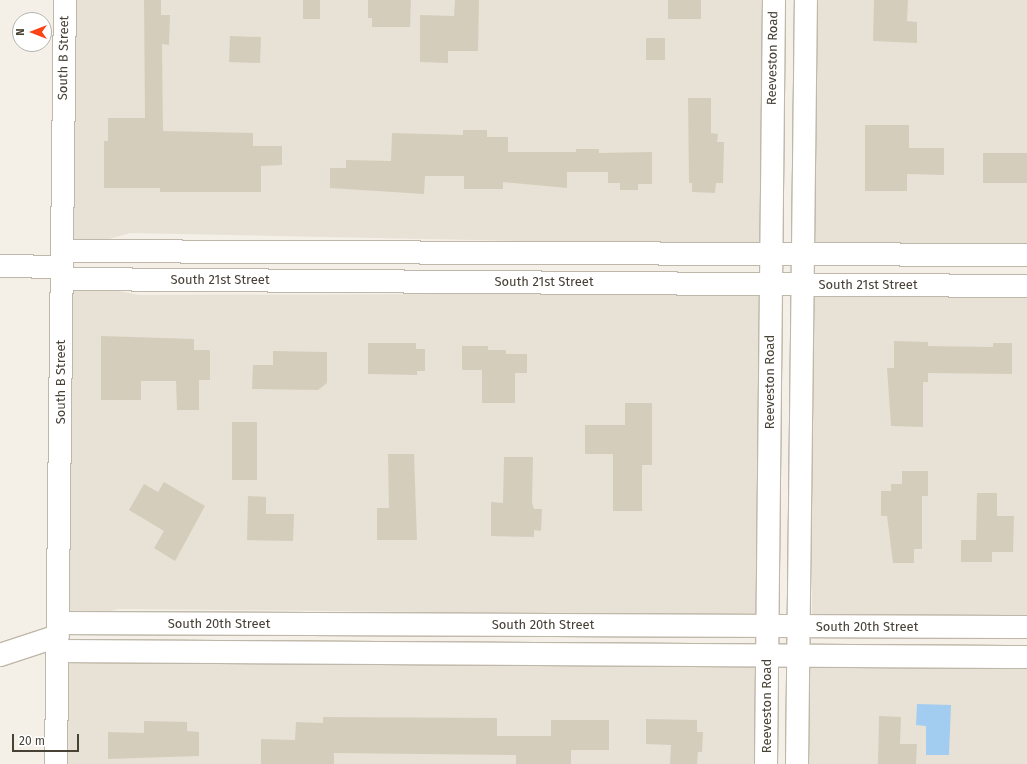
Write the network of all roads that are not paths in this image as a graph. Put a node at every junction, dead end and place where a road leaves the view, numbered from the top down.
1 (65, 0) edge
2 (774, 0) edge
3 (806, 0) edge
4 (421, 253) junction
5 (770, 254) junction
6 (803, 254) junction
7 (1027, 255) edge
8 (0, 266) edge
9 (62, 266) junction
10 (421, 282) junction
11 (770, 284) junction
12 (803, 284) junction
13 (1027, 286) edge
14 (770, 445) junction
15 (802, 447) junction
16 (393, 625) junction
17 (769, 626) junction
18 (800, 626) junction
19 (1027, 627) edge
20 (59, 637) junction
21 (395, 652) junction
22 (767, 655) junction
23 (798, 655) junction
24 (0, 656) edge
25 (1027, 657) edge
26 (56, 764) edge
27 (766, 764) edge
28 (797, 764) edge

1 - 9 street, South B Street
2 - 5 street, Reeveston Road
3 - 6 street
4 - 5 street, South 21st Street
4 - 9 street, South 21st Street
4 - 10 street
5 - 6 street, South 21st Street
5 - 11 street, Reeveston Road
6 - 7 street, South 21st Street
6 - 12 street
8 - 9 street, South 21st Street
9 - 10 street, South 21st Street
9 - 20 street, South B Street
10 - 11 street, South 21st Street
11 - 12 street, South 21st Street
11 - 14 street, Reeveston Road
12 - 13 street, South 21st Street
12 - 15 street
14 - 15 street
14 - 17 street, Reeveston Road
15 - 18 street
16 - 17 street, South 20th Street
16 - 20 street, South 20th Street
16 - 21 street
17 - 18 street, South 20th Street
17 - 22 street, Reeveston Road
18 - 19 street, South 20th Street
18 - 23 street
20 - 21 street, South 20th Street
20 - 24 street, South 20th Street
20 - 26 street, South B Street
21 - 22 street, South 20th Street
22 - 23 street, South 20th Street
22 - 27 street, Reeveston Road
23 - 25 street, South 20th Street
23 - 28 street

